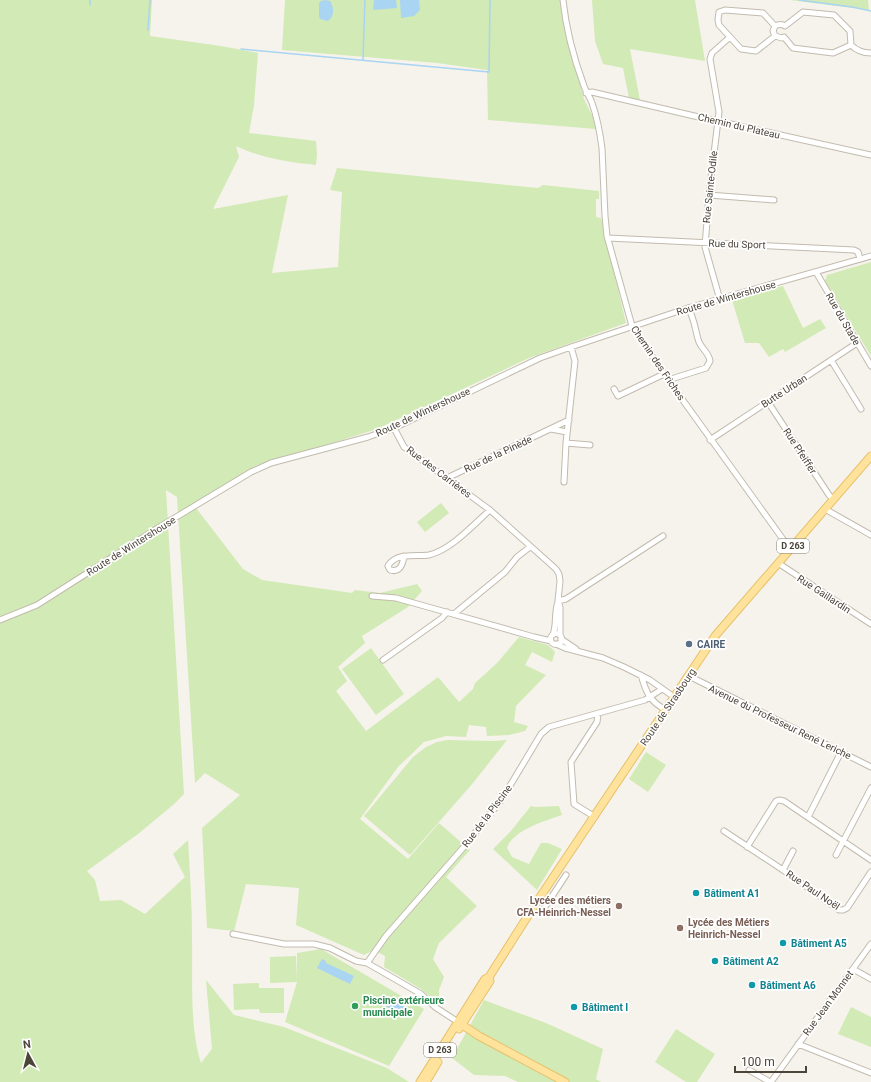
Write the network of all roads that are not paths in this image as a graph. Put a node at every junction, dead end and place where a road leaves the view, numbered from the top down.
1 (562, 0) edge
2 (775, 26) junction
3 (785, 26) junction
4 (775, 36) junction
5 (730, 37) junction
6 (784, 37) junction
7 (850, 44) junction
8 (871, 52) edge
9 (586, 94) junction
10 (717, 121) junction
11 (871, 155) edge
12 (709, 195) junction
13 (774, 200) dead end
14 (608, 238) junction
15 (705, 243) junction
16 (871, 256) edge
17 (860, 260) junction
18 (816, 272) junction
19 (720, 300) junction
20 (688, 308) junction
21 (632, 326) junction
22 (857, 343) junction
23 (571, 347) junction
24 (831, 360) junction
25 (871, 366) edge
26 (664, 374) junction
27 (668, 380) junction
28 (614, 389) dead end
29 (768, 402) junction
30 (861, 410) dead end
31 (569, 420) junction
32 (394, 428) junction
33 (550, 429) junction
34 (567, 432) junction
35 (710, 440) junction
36 (566, 443) junction
37 (590, 445) dead end
38 (871, 456) edge
39 (447, 478) junction
40 (564, 482) dead end
41 (833, 499) junction
42 (825, 509) junction
43 (490, 510) junction
44 (871, 535) edge
45 (663, 536) dead end
46 (530, 547) junction
47 (790, 549) junction
48 (404, 556) dead end
49 (778, 563) junction
50 (372, 596) dead end
51 (559, 598) junction
52 (447, 612) junction
53 (454, 614) junction
54 (0, 620) edge
55 (871, 624) edge
56 (552, 637) junction
57 (561, 637) junction
58 (556, 644) junction
59 (583, 652) junction
60 (383, 660) dead end
61 (641, 674) junction
62 (689, 676) junction
63 (662, 689) junction
64 (674, 697) junction
65 (649, 698) junction
66 (666, 710) junction
67 (598, 714) junction
68 (841, 752) junction
69 (871, 767) edge
70 (871, 788) edge
71 (594, 817) junction
72 (808, 817) junction
73 (724, 831) dead end
74 (844, 842) junction
75 (747, 847) junction
76 (793, 851) dead end
77 (836, 855) dead end
78 (871, 860) edge
79 (783, 870) junction
80 (871, 872) edge
81 (566, 875) dead end
82 (542, 913) dead end
83 (233, 934) dead end
84 (871, 944) edge
85 (367, 963) junction
86 (853, 969) junction
87 (871, 979) edge
88 (460, 1023) junction
89 (798, 1044) junction
90 (749, 1070) dead end
91 (871, 1073) edge
92 (420, 1082) edge
93 (426, 1082) edge
94 (565, 1082) edge
95 (770, 1082) edge

1 - 9 street, Chemin des Friches
2 - 3 street
2 - 4 street
2 - 5 street
3 - 6 street
3 - 7 street
4 - 5 street
4 - 6 street
5 - 10 street, Rue Sainte-Odile
6 - 7 street
7 - 8 street
9 - 10 street, Chemin du Plateau
9 - 14 street, Chemin des Friches
10 - 11 street, Chemin du Plateau
10 - 12 street, Rue Sainte-Odile
12 - 13 street
12 - 15 street, Rue Sainte-Odile
14 - 15 street, Rue du Sport
14 - 21 street, Chemin des Friches
15 - 17 street, Rue du Sport
15 - 19 street, Rue Sainte-Odile
16 - 17 street, Route de Wintershouse
17 - 18 street, Route de Wintershouse
18 - 19 street, Route de Wintershouse
18 - 22 street, Rue du Stade
19 - 20 street, Route de Wintershouse
20 - 21 street, Route de Wintershouse
20 - 27 street
21 - 23 street, Route de Wintershouse
21 - 26 street, Chemin des Friches
22 - 24 street, Butte Urban
22 - 25 street, Rue du Stade
23 - 31 street
23 - 32 street, Route de Wintershouse
24 - 29 street, Butte Urban
24 - 30 street
26 - 27 street, Chemin des Friches
26 - 28 street
27 - 35 street, Chemin des Friches
29 - 35 street, Butte Urban
29 - 41 street, Rue Pfeiffer
31 - 33 street, Rue de la Pinède
31 - 34 street
32 - 39 street, Rue des Carrières
32 - 54 street, Route de Wintershouse
33 - 34 street
33 - 39 street, Rue de la Pinède
34 - 36 street
35 - 47 street, Chemin des Friches
36 - 37 street
36 - 40 street
38 - 41 main road, Route de Strasbourg / D 263
39 - 43 street, Rue des Carrières
41 - 42 main road, Route de Strasbourg / D 263
42 - 44 street
42 - 47 main road, Route de Strasbourg / D 263
43 - 46 street, Rue des Carrières
43 - 48 street
45 - 51 street
46 - 51 street, Rue des Carrières
46 - 53 street
47 - 49 main road, Route de Strasbourg / D 263
49 - 55 street, Rue Gaillardin
49 - 62 main road, Route de Strasbourg / D 263
50 - 52 street
51 - 56 street, Rue des Carrières
51 - 57 street, Rue des Carrières
52 - 53 street
52 - 60 street
53 - 56 street
56 - 57 street
56 - 58 street
57 - 58 street
57 - 59 street
58 - 59 street
59 - 61 street
61 - 63 street
61 - 65 street
62 - 64 main road, Route de Strasbourg / D 263
62 - 68 street, Avenue du Professeur René Leriche
63 - 64 street
63 - 65 street, Rue de la Piscine
64 - 66 main road, Route de Strasbourg / D 263
65 - 66 street
65 - 67 street, Rue de la Piscine
66 - 71 main road, Route de Strasbourg / D 263
67 - 71 street
67 - 85 street, Rue de la Piscine
68 - 69 street, Avenue du Professeur René Leriche
68 - 72 street
70 - 74 street
71 - 88 main road, Route de Strasbourg / D 263
72 - 74 street
72 - 75 street
73 - 75 street, Rue Paul Noël
74 - 77 street
74 - 78 street
75 - 79 street, Rue Paul Noël
76 - 79 street, Rue Paul Noël
79 - 80 street, Rue Paul Noël
81 - 82 street
83 - 85 street
84 - 86 street, Rue Jean Monnet
85 - 88 street
86 - 87 street
86 - 89 street, Rue Jean Monnet
88 - 92 main road, Route de Strasbourg / D 263
88 - 93 main road, Route de Strasbourg / D 263
88 - 94 main road
89 - 91 street
89 - 95 street, Rue Jean Monnet
90 - 95 street

